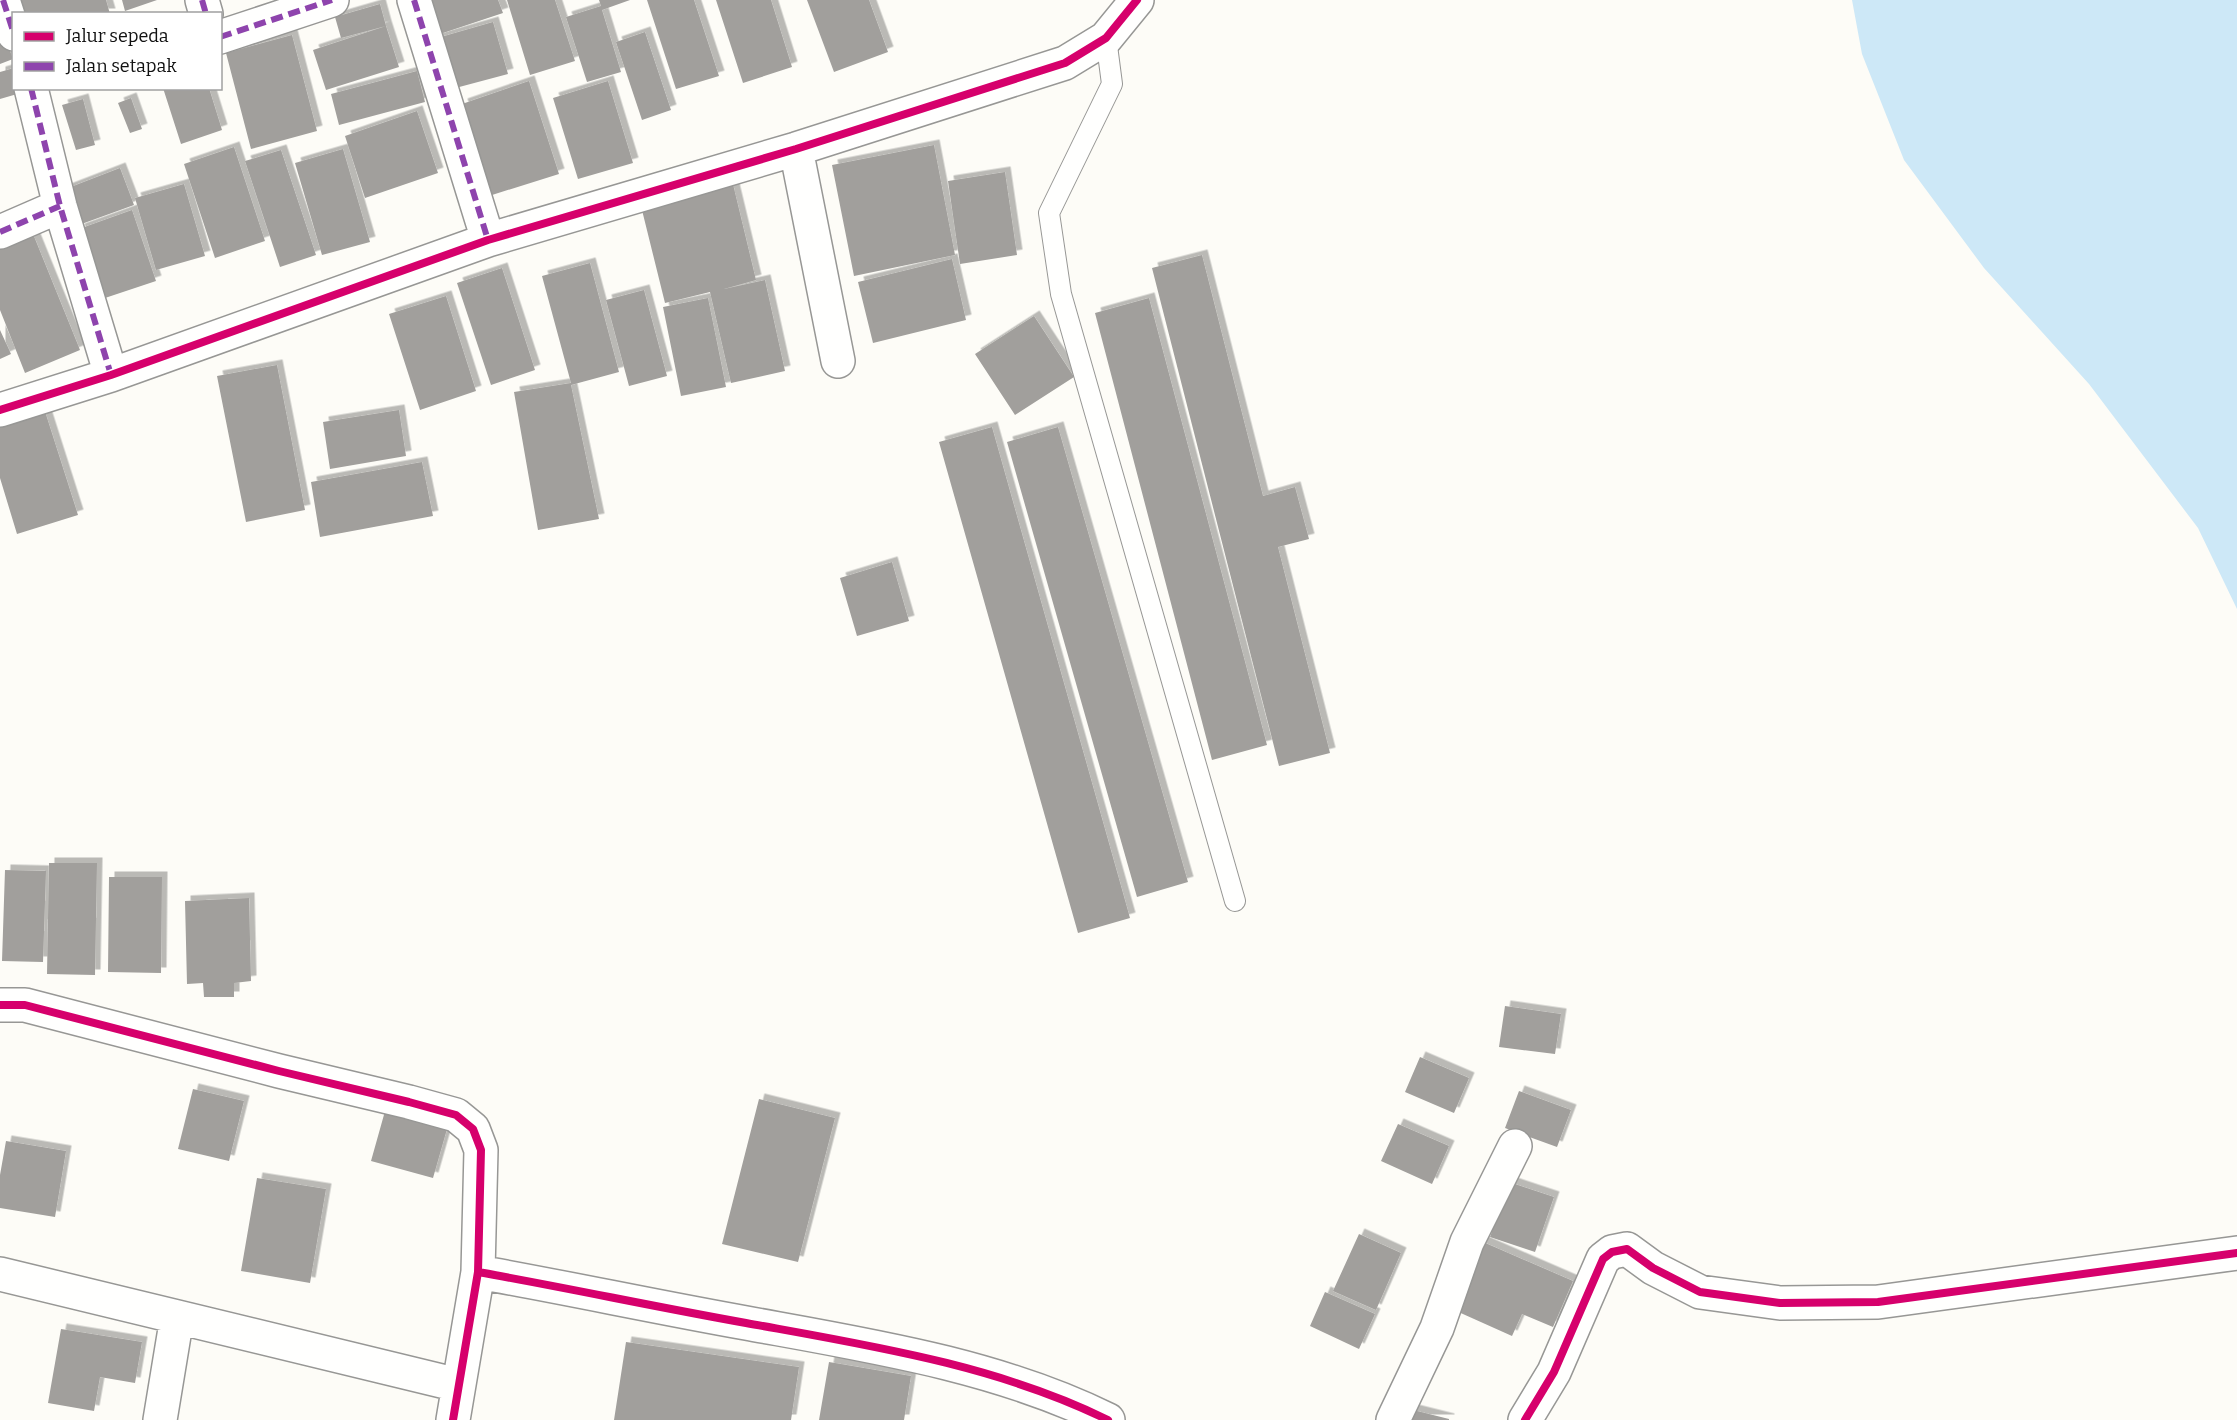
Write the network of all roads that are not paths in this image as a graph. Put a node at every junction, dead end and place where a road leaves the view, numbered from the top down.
1 (3, 0) edge
2 (332, 0) edge
3 (414, 0) edge
4 (1137, 0) edge
5 (12, 28) edge
6 (222, 35) edge
7 (1106, 38) junction
8 (36, 90) edge
9 (796, 149) junction
10 (60, 206) junction
11 (0, 232) edge
12 (488, 240) junction
13 (838, 361) dead end
14 (111, 375) junction
15 (0, 410) edge
16 (1235, 901) dead end
17 (0, 1005) edge
18 (1515, 1146) dead end
19 (2237, 1253) edge
20 (478, 1272) junction
21 (0, 1274) edge
22 (177, 1317) junction
23 (458, 1385) junction
24 (160, 1420) edge
25 (453, 1420) edge
26 (1108, 1420) edge
27 (1393, 1420) edge
28 (1526, 1420) edge

1 - 5 street
2 - 6 street
3 - 12 street
4 - 7 street
7 - 9 street
7 - 16 lane
8 - 10 street
9 - 12 street
9 - 13 street
10 - 11 street
10 - 14 street
12 - 14 street
14 - 15 street
17 - 20 street
18 - 27 street
19 - 28 street
20 - 23 street
20 - 26 street
21 - 22 street
22 - 23 street
22 - 24 street
23 - 25 street

